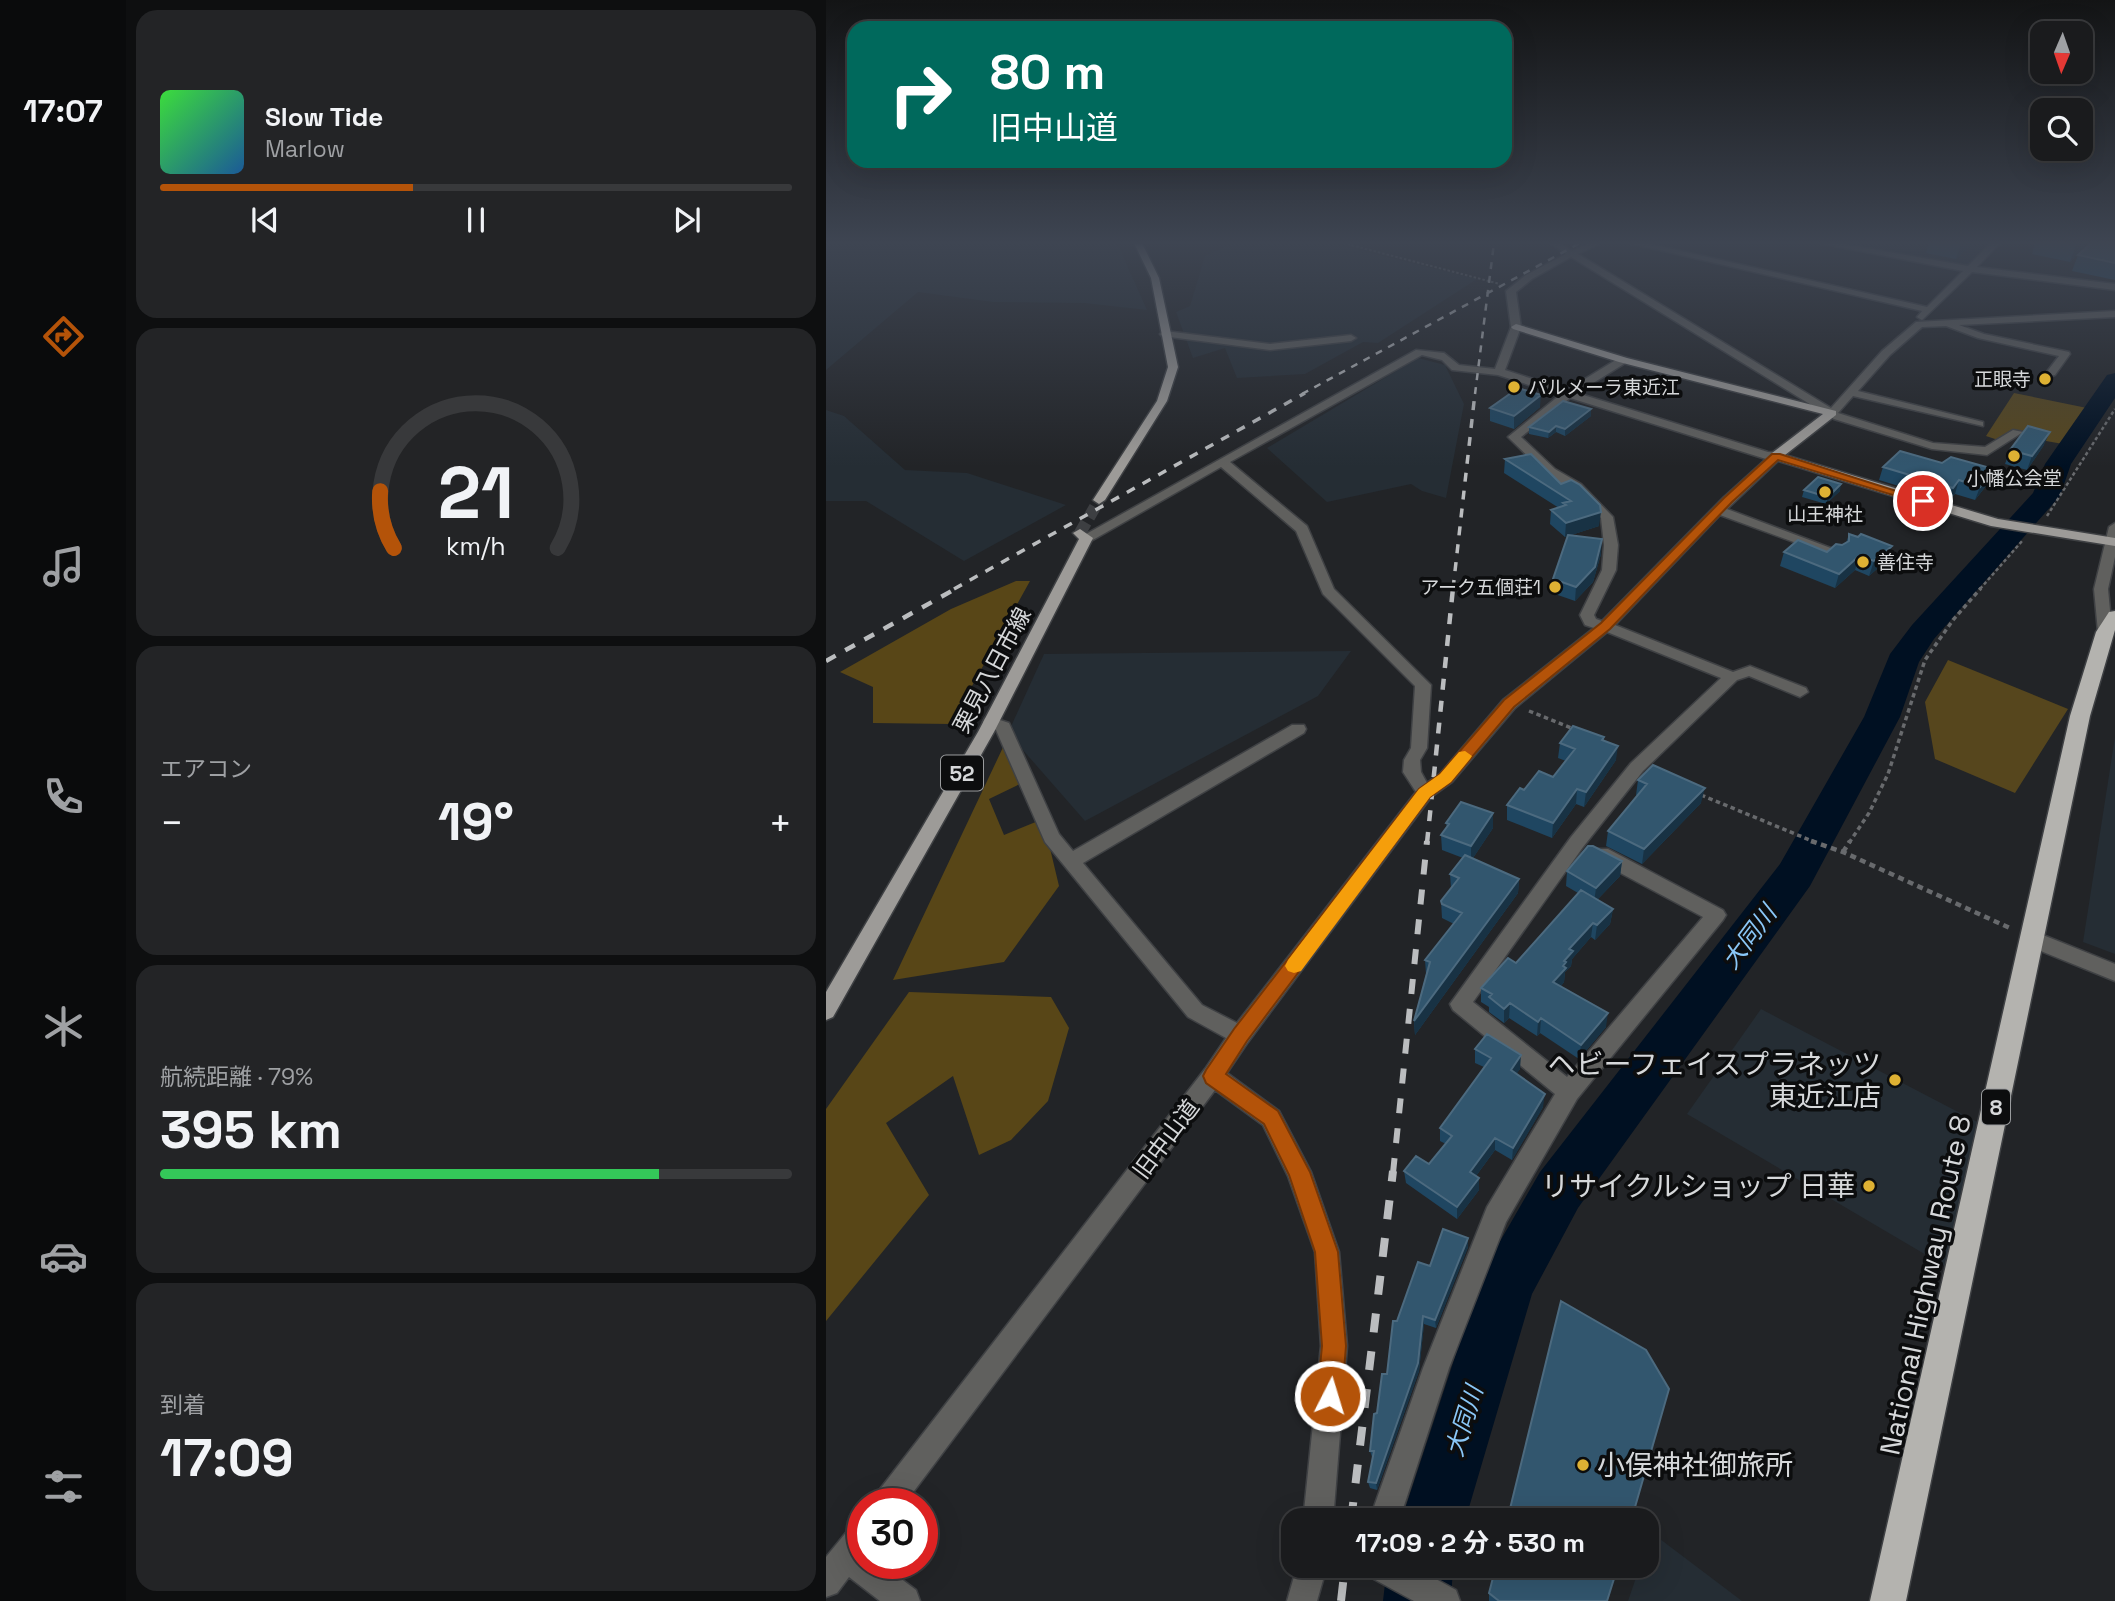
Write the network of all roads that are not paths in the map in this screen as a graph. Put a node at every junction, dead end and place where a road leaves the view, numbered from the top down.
1 (1162, 318) edge
2 (1515, 318) edge
3 (1672, 318) edge
4 (1923, 318) edge
5 (2036, 318) edge
6 (1944, 322) junction
7 (1919, 324) junction
8 (1516, 327) junction
9 (1165, 334) junction
10 (1350, 338) dead end
11 (1623, 360) junction
12 (1499, 372) junction
13 (2051, 373) dead end
14 (1850, 392) junction
15 (1567, 394) junction
16 (1832, 413) junction
17 (1979, 424) dead end
18 (2017, 432) dead end
19 (1776, 456) junction
20 (1222, 462) junction
21 (1099, 500) tunnel mouth
22 (1718, 510) junction
23 (1083, 535) joint
24 (2114, 537) edge
25 (1837, 553) edge
26 (2110, 624) edge
27 (1605, 626) junction
28 (1732, 677) junction
29 (1800, 692) dead end
30 (991, 722) junction
31 (1298, 729) dead end
32 (1425, 793) junction
33 (1577, 842) junction
34 (1071, 861) junction
35 (2033, 939) junction
36 (2115, 973) edge
37 (826, 1011) edge
38 (1240, 1035) junction
39 (1213, 1076) junction
40 (1569, 1092) junction
41 (898, 1488) edge
42 (1319, 1508) edge
43 (1388, 1508) edge
44 (847, 1555) edge
45 (1309, 1578) edge
46 (1403, 1578) edge
47 (885, 1579) edge
48 (826, 1582) edge
49 (905, 1601) edge
50 (1302, 1601) edge
51 (1445, 1601) edge
52 (1888, 1601) edge

1 - 9 main road
2 - 8 street
3 - 16 street
4 - 7 street
5 - 6 street
6 - 7 street
6 - 13 street
7 - 14 street
8 - 11 main road
8 - 12 street
9 - 10 street
9 - 21 main road
11 - 15 street
11 - 16 main road
12 - 15 street
12 - 20 street
14 - 16 street
14 - 17 street
15 - 19 street
15 - 27 street
16 - 18 street
16 - 19 main road
19 - 22 street, 旧中山道
19 - 24 main road
20 - 23 street
20 - 32 street
22 - 25 street
22 - 27 street, 旧中山道
23 - 30 main road, 栗見八日市線 / 52
24 - 26 street
26 - 35 highway, National Highway Route 8 / 8
27 - 28 street
27 - 32 street, 旧中山道
28 - 29 street
28 - 33 street
30 - 34 street
30 - 37 main road, 栗見八日市線 / 52
31 - 34 street
32 - 38 street, 旧中山道
33 - 40 street
33 - 40 street
34 - 38 street
35 - 36 street
35 - 52 highway, National Highway Route 8 / 8
38 - 39 street, 旧中山道
39 - 41 street, 旧中山道
39 - 42 street
40 - 43 street
44 - 48 street
45 - 50 street
46 - 51 street
47 - 49 street

